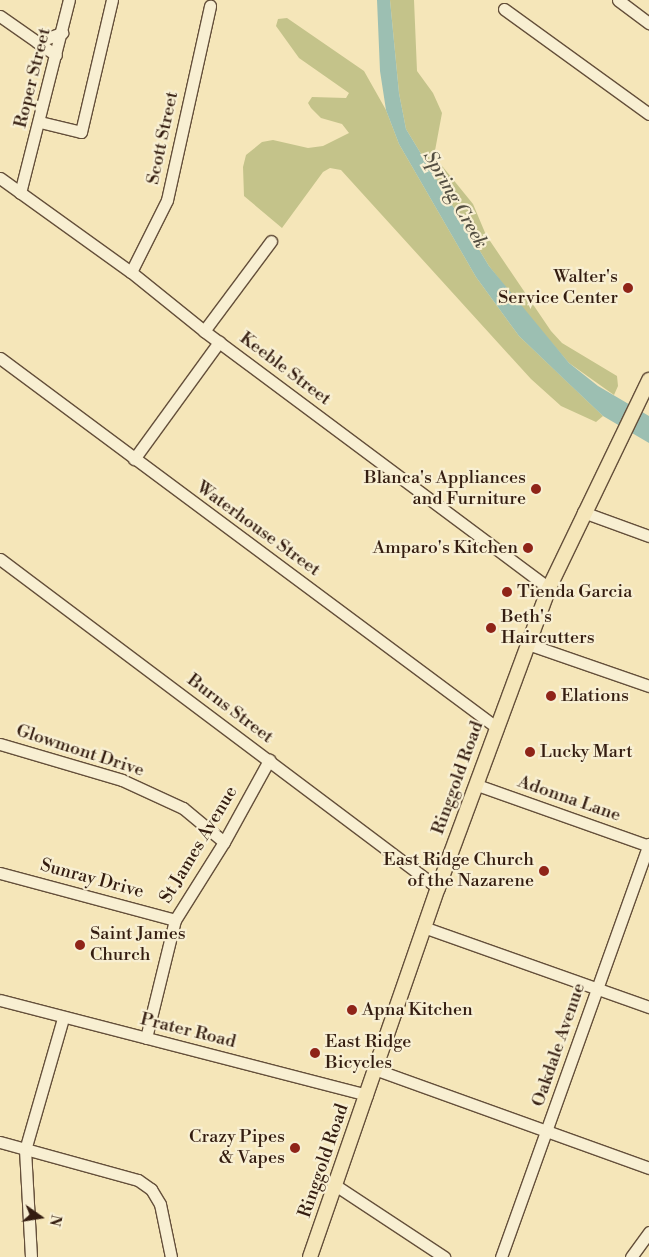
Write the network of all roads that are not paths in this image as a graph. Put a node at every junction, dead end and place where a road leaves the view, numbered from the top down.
1 (69, 0) edge
2 (112, 0) edge
3 (618, 0) edge
4 (210, 6) dead end
5 (504, 8) dead end
6 (0, 16) edge
7 (649, 23) edge
8 (62, 33) junction
9 (37, 42) junction
10 (56, 55) junction
11 (649, 114) edge
12 (40, 122) junction
13 (0, 178) edge
14 (20, 192) junction
15 (271, 241) dead end
16 (131, 272) junction
17 (204, 331) junction
18 (219, 342) junction
19 (0, 358) edge
20 (649, 380) edge
21 (134, 459) junction
22 (583, 512) junction
23 (649, 536) edge
24 (0, 559) edge
25 (549, 588) junction
26 (528, 644) junction
27 (649, 686) edge
28 (496, 727) junction
29 (0, 744) edge
30 (269, 760) junction
31 (476, 786) junction
32 (224, 842) junction
33 (649, 845) edge
34 (0, 873) edge
35 (438, 888) junction
36 (175, 920) junction
37 (426, 928) junction
38 (597, 989) junction
39 (0, 1000) edge
40 (649, 1007) edge
41 (63, 1018) junction
42 (146, 1038) junction
43 (377, 1070) junction
44 (367, 1094) junction
45 (547, 1130) junction
46 (0, 1142) edge
47 (25, 1150) junction
48 (649, 1168) edge
49 (335, 1185) junction
50 (649, 1232) edge
51 (31, 1257) edge
52 (171, 1257) edge
53 (310, 1257) edge
54 (444, 1257) edge
55 (501, 1257) edge
56 (631, 1257) edge

1 - 8 street, Roper Street
2 - 12 street
3 - 7 street
4 - 16 street, Scott Street
5 - 11 street
6 - 9 street
8 - 9 street
8 - 10 street, Roper Street
9 - 10 street
10 - 12 street, Roper Street
12 - 14 street, Roper Street
13 - 14 street, Keeble Street
14 - 16 street, Keeble Street
15 - 17 street
16 - 17 street, Keeble Street
17 - 18 street, Keeble Street
18 - 21 street
18 - 25 street, Keeble Street
19 - 21 street, Waterhouse Street
20 - 22 main road, Ringgold Road
21 - 28 street, Waterhouse Street
22 - 23 street
22 - 25 main road, Ringgold Road
24 - 30 street, Burns Street
25 - 26 main road, Ringgold Road
26 - 27 street
26 - 28 main road, Ringgold Road
28 - 31 main road, Ringgold Road
29 - 32 street, Glowmont Drive
30 - 32 street, St James Avenue
30 - 35 street, Burns Street
31 - 33 street, Adonna Lane
31 - 35 main road, Ringgold Road
32 - 36 street, St James Avenue
33 - 38 street, Oakdale Avenue
34 - 36 street, Sunray Drive
35 - 37 main road, Ringgold Road
36 - 42 street, St James Avenue
37 - 38 street
37 - 43 main road, Ringgold Road
38 - 40 street
38 - 45 street, Oakdale Avenue
39 - 41 street, Prater Road
41 - 42 street, Prater Road
41 - 47 street
42 - 44 street, Prater Road
43 - 44 main road, Ringgold Road
43 - 45 street
44 - 49 main road, Ringgold Road
45 - 48 street
45 - 55 street, Oakdale Avenue
46 - 47 street
47 - 51 street
47 - 52 street
49 - 53 main road, Ringgold Road
49 - 54 street
50 - 56 street

